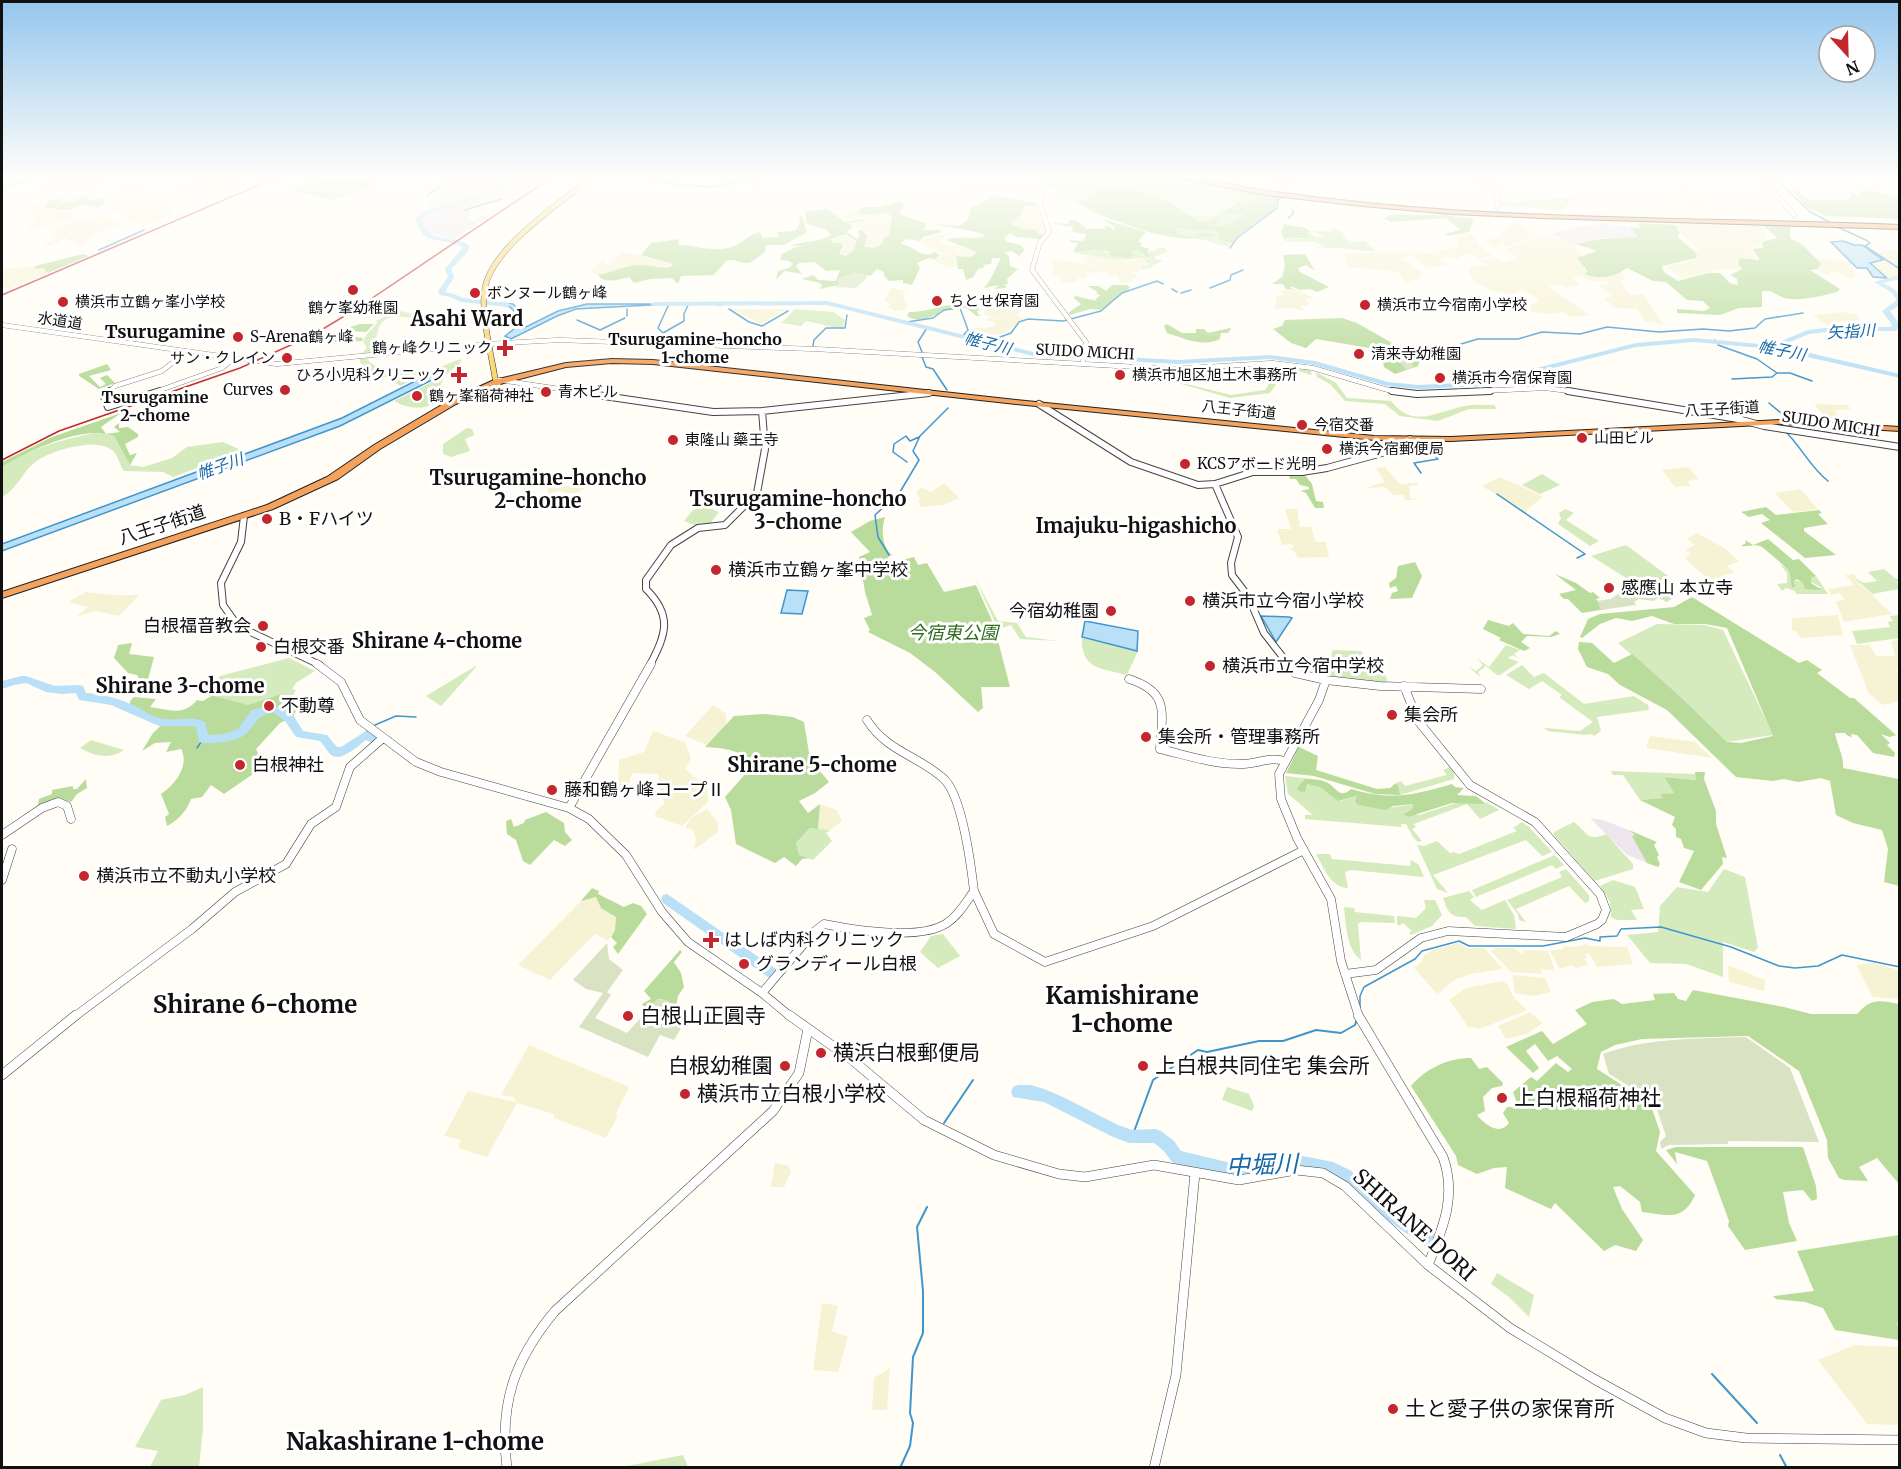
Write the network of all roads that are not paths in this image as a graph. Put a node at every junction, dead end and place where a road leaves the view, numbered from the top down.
1 (510, 248) edge
2 (1038, 248) edge
3 (2, 325) edge
4 (491, 344) junction
5 (186, 352) junction
6 (233, 359) junction
7 (1083, 363) junction
8 (499, 381) junction
9 (931, 393) junction
10 (1039, 404) junction
11 (762, 411) junction
12 (1749, 423) junction
13 (1724, 424) junction
14 (1764, 426) junction
15 (1899, 429) edge
16 (1410, 439) junction
17 (1899, 447) edge
18 (329, 480) junction
19 (1215, 484) junction
20 (244, 516) junction
21 (2, 595) edge
22 (1129, 679) dead end
23 (1326, 680) junction
24 (1404, 686) junction
25 (1481, 689) dead end
26 (867, 720) dead end
27 (382, 740) junction
28 (1285, 761) junction
29 (568, 808) junction
30 (71, 819) dead end
31 (2, 835) edge
32 (12, 849) dead end
33 (1304, 850) junction
34 (2, 880) edge
35 (974, 891) junction
36 (1345, 974) junction
37 (762, 993) junction
38 (808, 1029) junction
39 (2, 1075) edge
40 (1195, 1173) junction
41 (1428, 1265) junction
42 (1899, 1440) edge
43 (507, 1467) edge
44 (1154, 1467) edge

1 - 4 main road
2 - 7 street
3 - 5 street, 水道道
4 - 6 street, SUIDO MICHI
4 - 7 street, SUIDO MICHI
4 - 8 main road
5 - 6 street, 水道道
5 - 6 street
7 - 12 street, SUIDO MICHI
8 - 9 highway, 八王子街道
8 - 11 street
8 - 18 highway, 八王子街道
8 - 18 highway, 八王子街道
9 - 10 highway, 八王子街道
9 - 11 street
10 - 16 highway, 八王子街道
10 - 19 street
11 - 29 street
12 - 13 highway, 八王子街道
12 - 14 street, SUIDO MICHI
12 - 15 highway, 八王子街道
13 - 14 street
13 - 16 highway, 八王子街道
14 - 17 street, SUIDO MICHI
16 - 19 street
18 - 20 highway, 八王子街道
19 - 23 street
20 - 21 highway, 八王子街道
20 - 27 street, SHIRANE DORI
22 - 28 street
23 - 24 street
23 - 28 street
24 - 25 street
24 - 36 street
26 - 35 street
27 - 29 street, SHIRANE DORI
27 - 39 street
28 - 33 street
29 - 37 street, SHIRANE DORI
30 - 31 street
32 - 34 street
33 - 35 street
33 - 36 street
35 - 37 street
36 - 41 street
37 - 38 street, SHIRANE DORI
38 - 40 street, SHIRANE DORI
38 - 43 street
40 - 41 street, SHIRANE DORI
40 - 44 street
41 - 42 street, SHIRANE DORI

